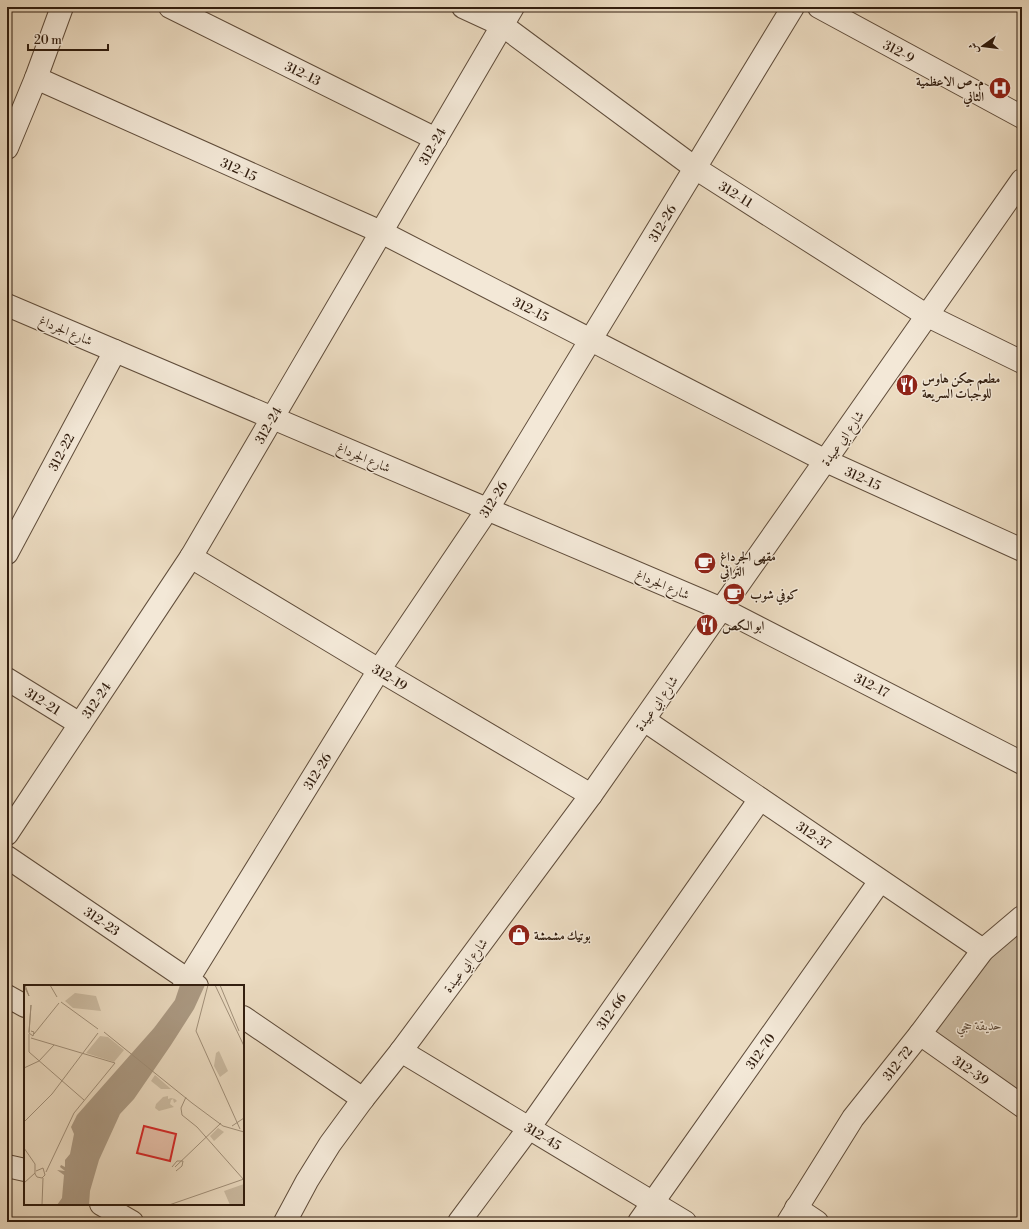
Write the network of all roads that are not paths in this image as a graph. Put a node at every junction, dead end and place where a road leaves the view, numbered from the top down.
1 (62, 7) edge
2 (170, 7) edge
3 (463, 7) edge
4 (513, 7) edge
5 (793, 7) edge
6 (819, 7) edge
7 (502, 26) junction
8 (36, 78) junction
9 (1022, 117) edge
10 (436, 139) junction
11 (7, 148) edge
12 (695, 168) junction
13 (1022, 180) edge
14 (381, 232) junction
15 (7, 305) edge
16 (926, 315) junction
17 (591, 339) junction
18 (115, 351) junction
19 (1022, 362) edge
20 (272, 418) junction
21 (826, 461) junction
22 (487, 510) junction
23 (1022, 550) edge
24 (7, 553) edge
25 (191, 557) junction
26 (722, 609) junction
27 (379, 670) junction
28 (7, 679) edge
29 (644, 720) junction
30 (80, 724) junction
31 (1022, 763) edge
32 (591, 795) junction
33 (760, 799) junction
34 (7, 834) edge
35 (7, 857) edge
36 (880, 881) junction
37 (1022, 917) edge
38 (983, 950) junction
39 (190, 984) edge
40 (7, 996) edge
41 (24, 1005) edge
42 (244, 1019) edge
43 (920, 1034) junction
44 (401, 1051) junction
45 (363, 1099) junction
46 (1022, 1106) edge
47 (529, 1128) junction
48 (7, 1166) edge
49 (24, 1170) edge
50 (653, 1203) junction
51 (792, 1215) edge
52 (287, 1222) edge
53 (459, 1222) edge
54 (639, 1222) edge
55 (685, 1222) edge
56 (818, 1222) edge

1 - 8 street
2 - 10 street, 312-13
3 - 7 street, 312-11
4 - 7 street, 312-24
5 - 12 street, 312-26
6 - 9 street, 312-9
7 - 10 street, 312-24
7 - 12 street, 312-11
8 - 11 street
8 - 14 street, 312-15
10 - 14 street, 312-24
12 - 16 street, 312-11
12 - 17 street, 312-26
13 - 16 street, شارع ابي عبيدة
14 - 17 street, 312-15
14 - 20 street, 312-24
15 - 18 street, شارع الجرداغ
16 - 19 street, 312-11
16 - 21 street, شارع ابي عبيدة
17 - 21 street, 312-15
17 - 22 street, 312-26
18 - 20 street, شارع الجرداغ
18 - 24 street, 312-22
20 - 22 street, شارع الجرداغ
20 - 25 street, 312-24
21 - 23 street, 312-15
21 - 26 street, شارع ابي عبيدة
22 - 26 street, شارع الجرداغ
22 - 27 street, 312-26
25 - 27 street, 312-19
25 - 30 street, 312-24
26 - 29 street, شارع ابي عبيدة
26 - 31 street, 312-17
27 - 32 street, 312-19
27 - 39 street, 312-26
28 - 30 street, 312-21
29 - 32 street, شارع ابي عبيدة
29 - 33 street, 312-37
30 - 34 street, 312-24
32 - 44 street, شارع ابي عبيدة
33 - 36 street, 312-37
33 - 47 street, 312-66
35 - 39 street, 312-23
36 - 38 street, 312-37
36 - 50 street, 312-70
37 - 38 street, 312-72
38 - 43 street, 312-72
40 - 41 street
42 - 45 street
43 - 46 street, 312-39
43 - 51 street, 312-72
44 - 45 street, شارع ابي عبيدة
44 - 47 street, 312-45
45 - 52 street, شارع ابي عبيدة
47 - 50 street, 312-45
47 - 53 street, 312-66
48 - 49 street
50 - 54 street, 312-70
50 - 55 street, 312-45
51 - 56 street

